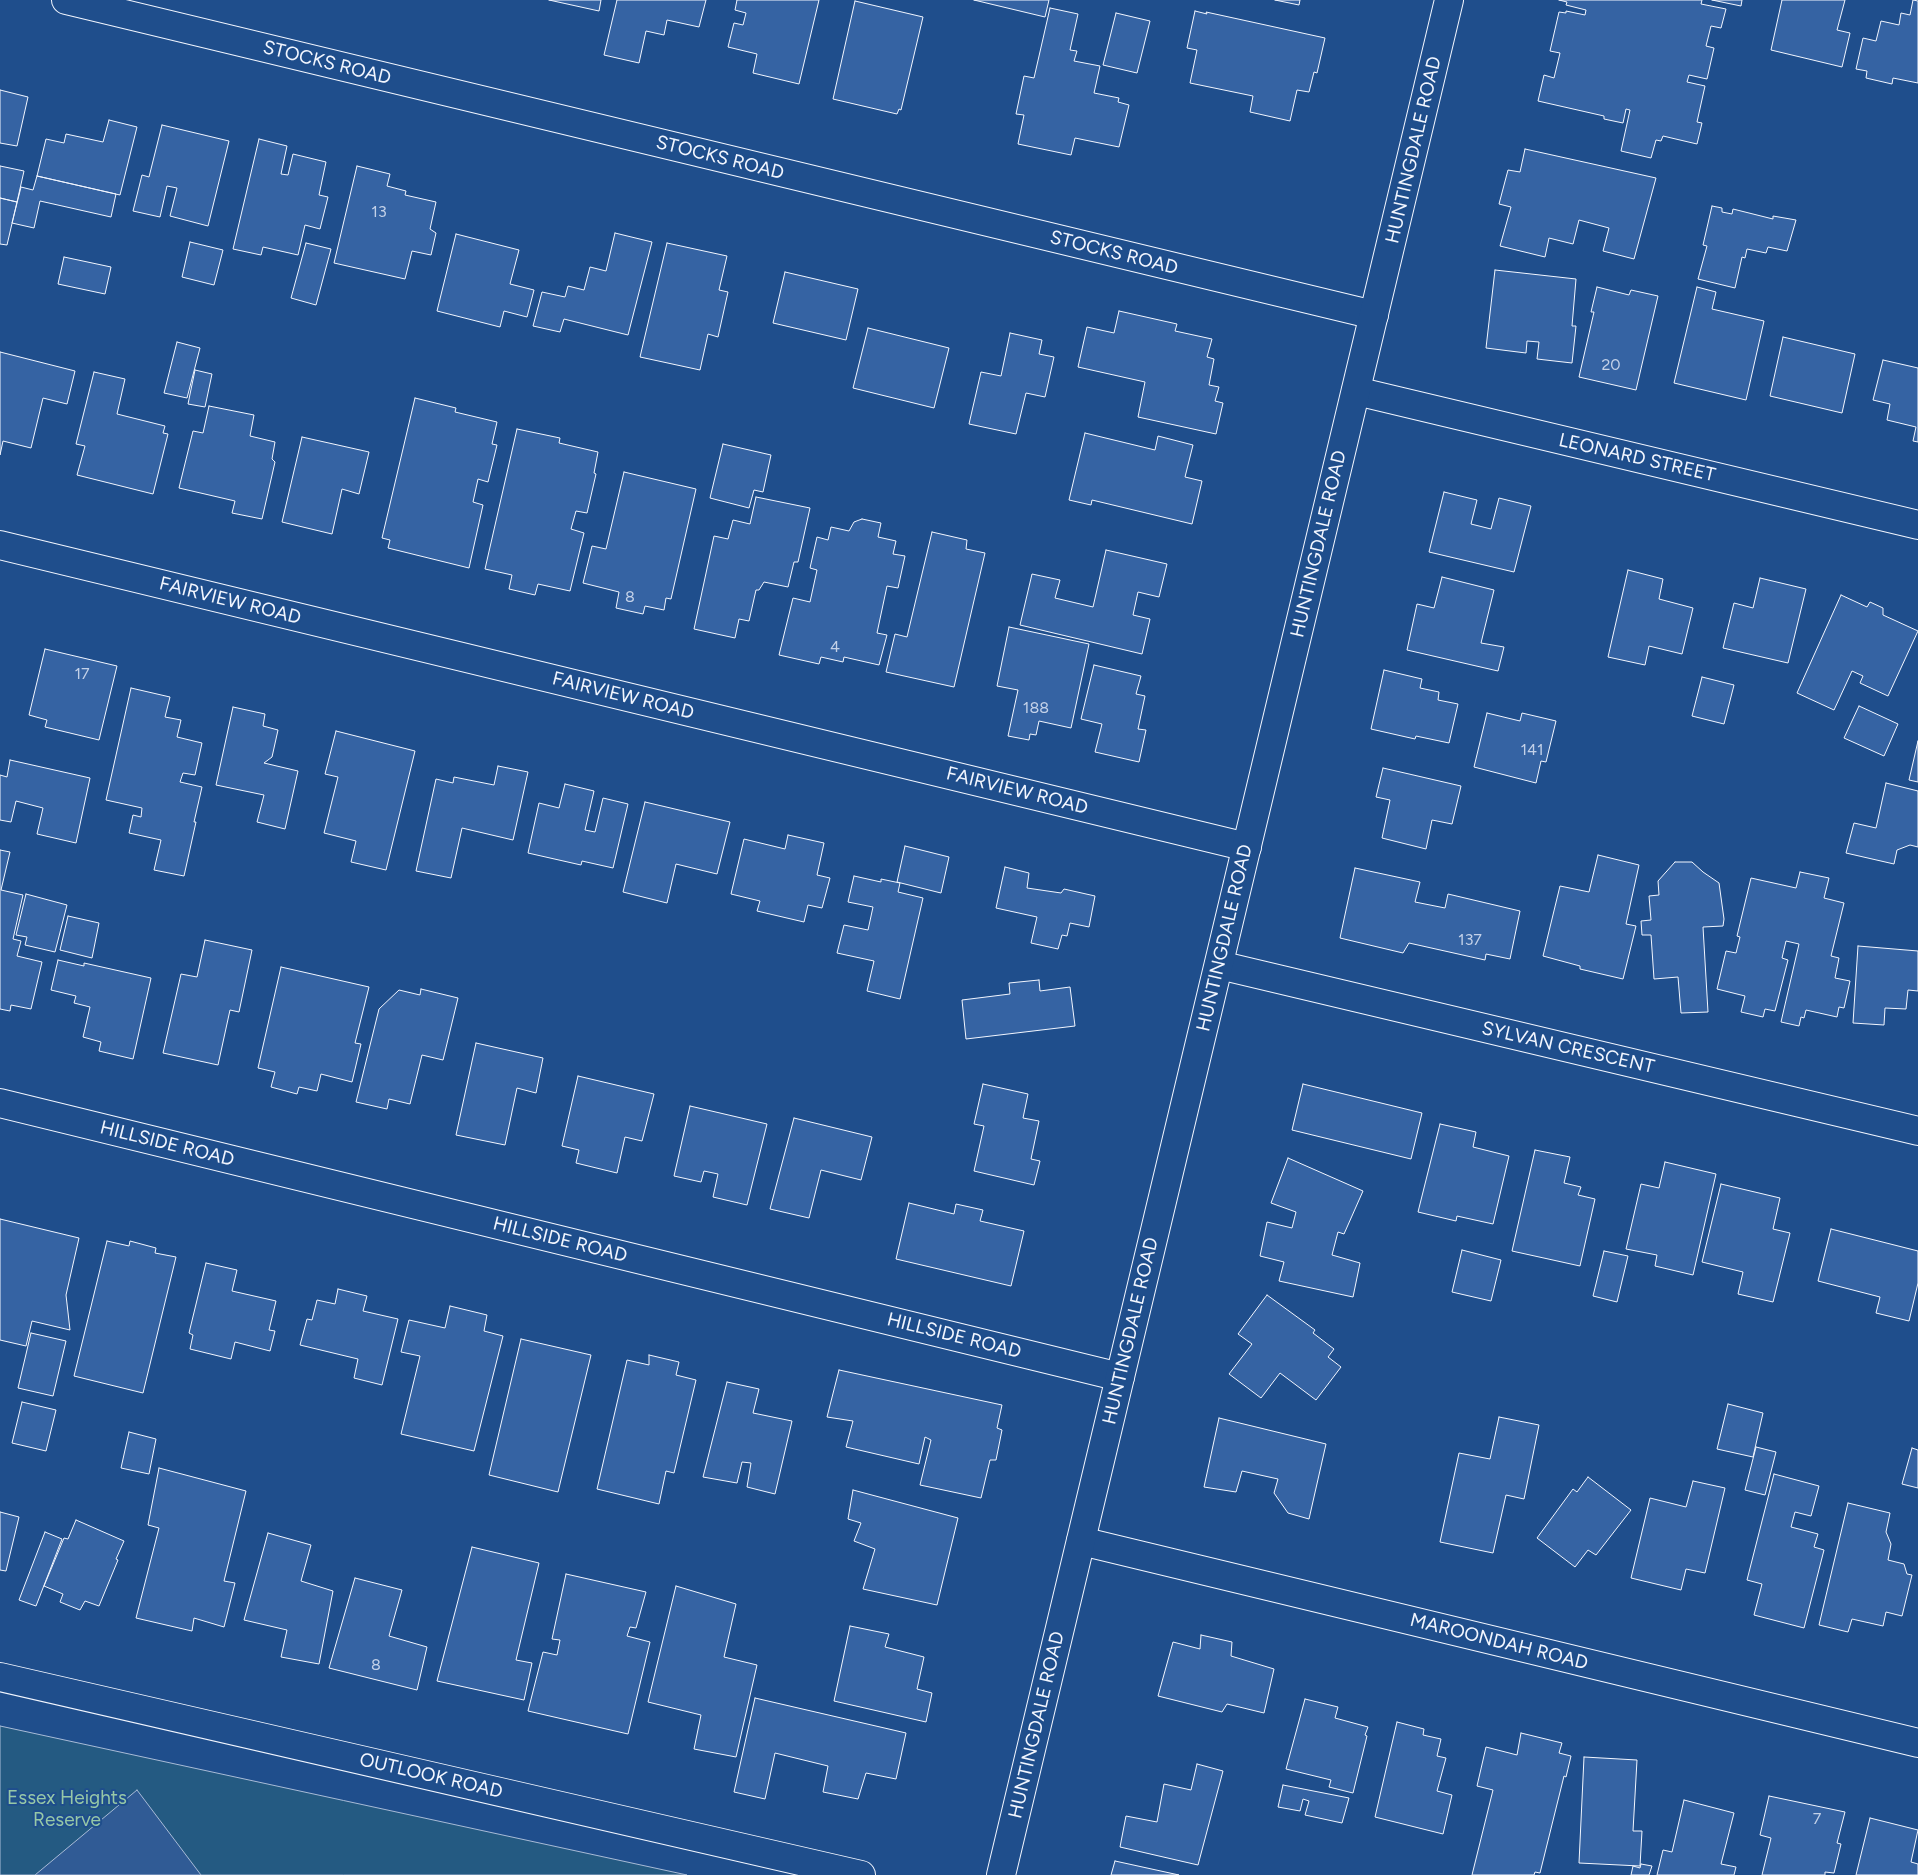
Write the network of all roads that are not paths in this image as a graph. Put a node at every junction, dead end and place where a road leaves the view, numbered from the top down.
1 (66, 0) edge
2 (1449, 0) edge
3 (1374, 315) junction
4 (1356, 391) junction
5 (1918, 525) edge
6 (0, 545) edge
7 (1247, 846) junction
8 (1219, 965) junction
9 (0, 1103) edge
10 (1918, 1130) edge
11 (1120, 1377) junction
12 (1081, 1541) junction
13 (0, 1677) edge
14 (1918, 1744) edge
15 (861, 1875) edge
16 (1001, 1875) edge

1 - 3 street, STOCKS ROAD
2 - 3 street, HUNTINGDALE ROAD
3 - 4 street, HUNTINGDALE ROAD
4 - 5 street, LEONARD STREET
4 - 7 street, HUNTINGDALE ROAD
6 - 7 street, FAIRVIEW ROAD
7 - 8 street, HUNTINGDALE ROAD
8 - 10 street, SYLVAN CRESCENT
8 - 11 street, HUNTINGDALE ROAD
9 - 11 street, HILLSIDE ROAD
11 - 12 street, HUNTINGDALE ROAD
12 - 14 street, MAROONDAH ROAD
12 - 16 street, HUNTINGDALE ROAD
13 - 15 street, OUTLOOK ROAD

